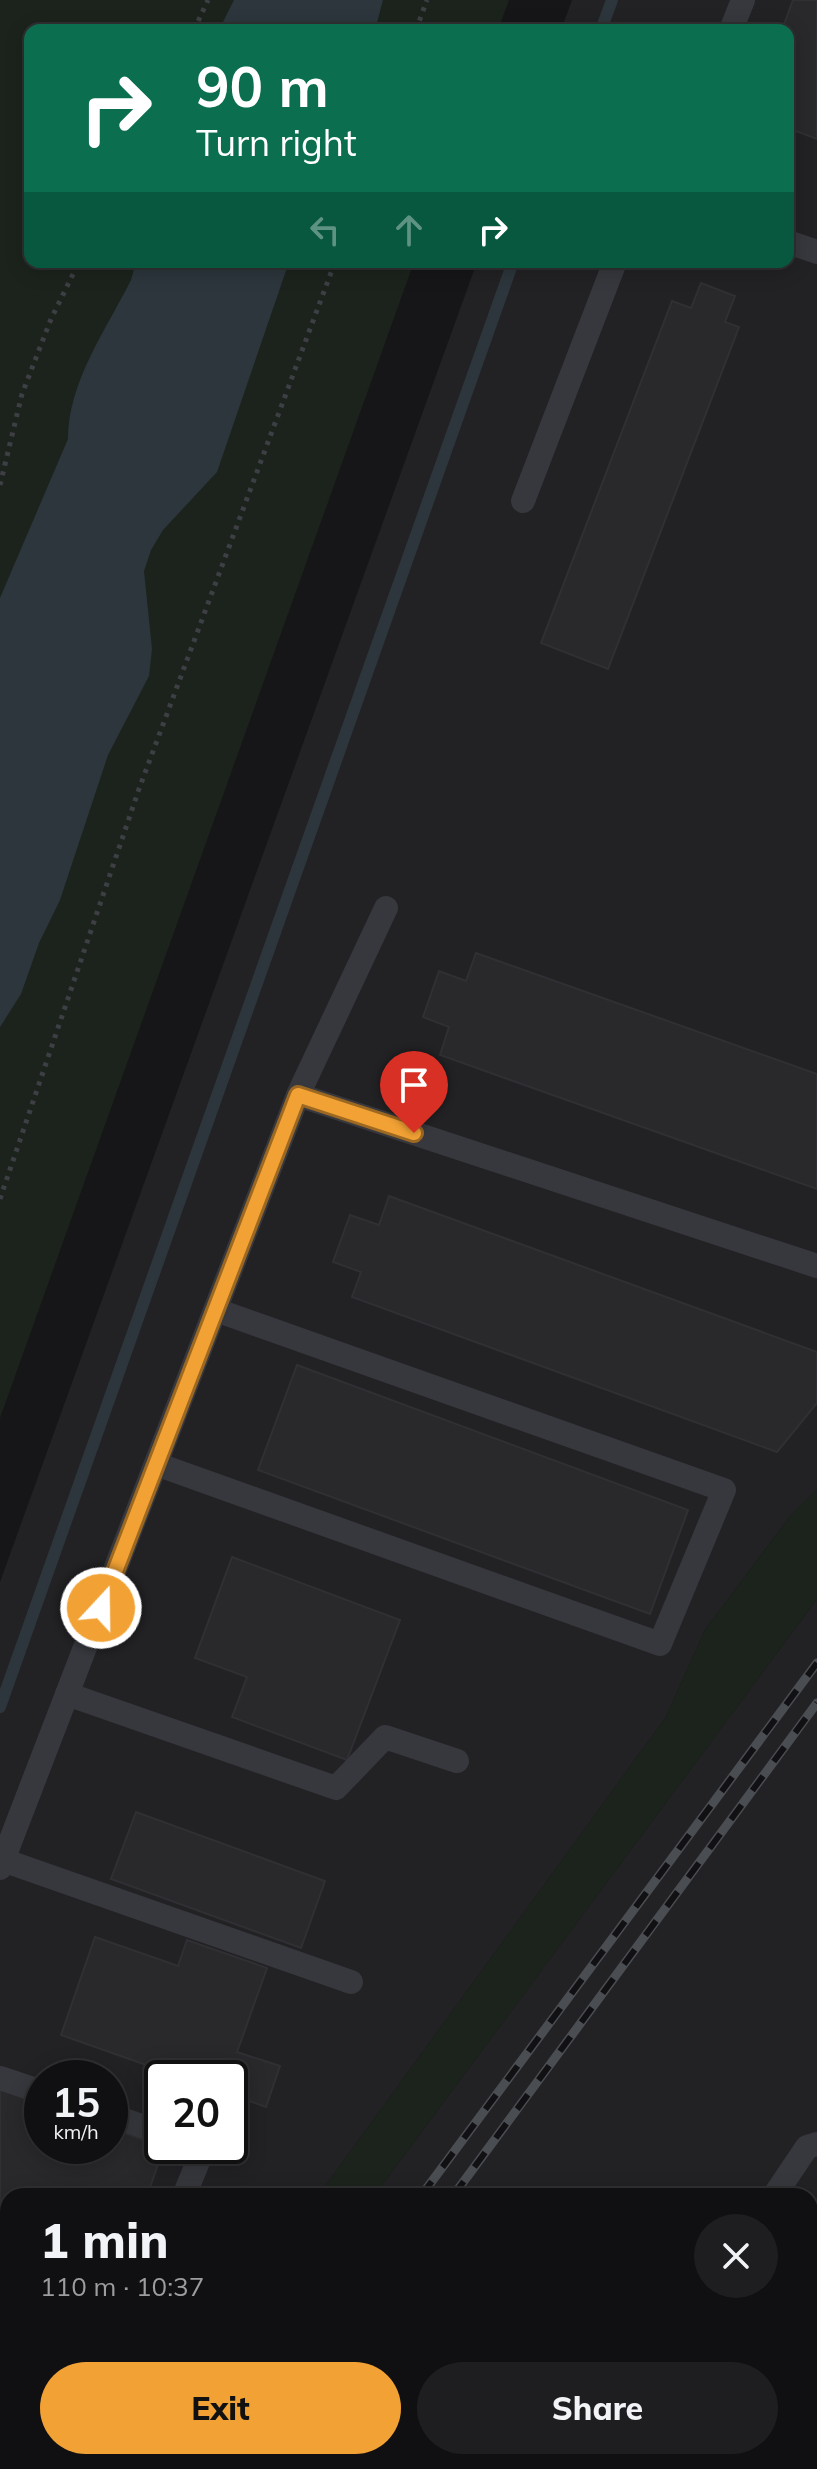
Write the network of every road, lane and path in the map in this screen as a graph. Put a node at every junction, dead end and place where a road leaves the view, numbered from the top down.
1 (208, 0) edge
2 (427, 0) edge
3 (743, 0) edge
4 (197, 24) edge
5 (418, 24) edge
6 (733, 24) edge
7 (794, 244) edge
8 (817, 252) edge
9 (76, 268) edge
10 (333, 268) edge
11 (613, 268) edge
12 (0, 485) edge
13 (523, 501) dead end
14 (386, 908) dead end
15 (298, 1095) junction
16 (0, 1199) edge
17 (817, 1266) edge
18 (216, 1310) junction
19 (156, 1464) junction
20 (67, 1694) junction
21 (457, 1761) dead end
22 (2, 1864) edge
23 (351, 1982) dead end
24 (0, 2078) edge
25 (24, 2086) edge
26 (817, 2144) edge
27 (197, 2164) edge
28 (187, 2188) edge
29 (779, 2188) edge

1 - 4 path
2 - 5 path
3 - 6 lane
7 - 8 lane
9 - 12 path
10 - 16 path
11 - 13 lane
14 - 15 lane
15 - 17 lane
15 - 18 lane
18 - 19 lane
18 - 19 lane
19 - 20 lane
20 - 21 lane
20 - 22 lane
22 - 23 lane
24 - 25 lane
26 - 29 lane
27 - 28 lane

